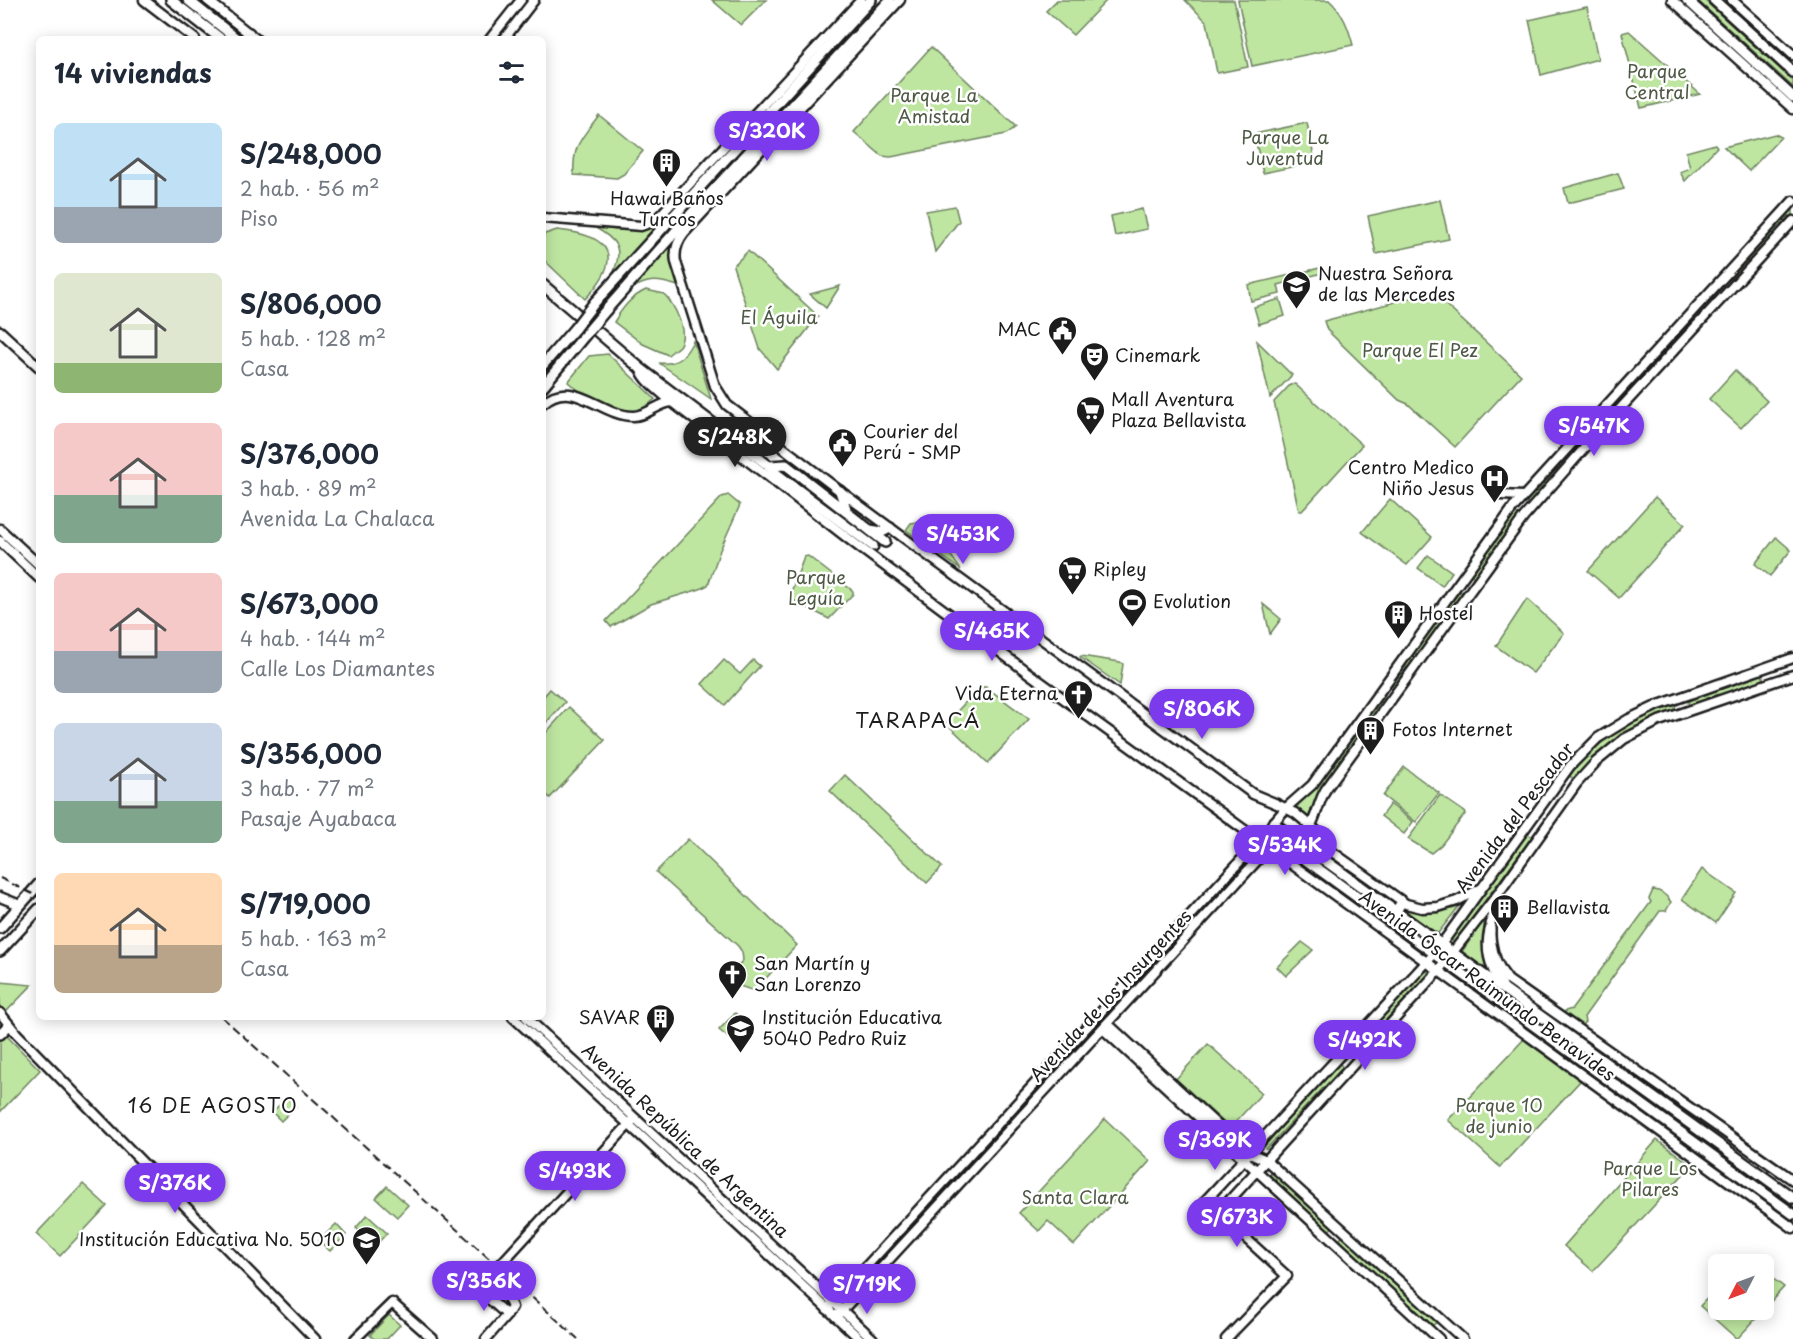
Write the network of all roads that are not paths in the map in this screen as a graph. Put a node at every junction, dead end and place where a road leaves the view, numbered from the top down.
1 (144, 0) edge
2 (171, 0) edge
3 (188, 0) edge
4 (207, 0) edge
5 (521, 0) edge
6 (534, 0) edge
7 (861, 0) edge
8 (872, 0) edge
9 (890, 0) edge
10 (900, 0) edge
11 (1672, 0) edge
12 (1687, 0) edge
13 (1714, 0) edge
14 (1732, 0) edge
15 (191, 36) edge
16 (217, 36) edge
17 (233, 36) edge
18 (249, 36) edge
19 (492, 36) edge
20 (506, 36) edge
21 (1793, 55) edge
22 (1793, 72) edge
23 (1793, 97) edge
24 (1793, 109) edge
25 (780, 118) junction
26 (757, 125) junction
27 (738, 134) junction
28 (773, 137) junction
29 (1793, 201) edge
30 (546, 218) edge
31 (1793, 221) edge
32 (546, 288) edge
33 (0, 331) edge
34 (546, 361) edge
35 (36, 364) edge
36 (640, 368) junction
37 (546, 382) edge
38 (546, 400) edge
39 (672, 402) junction
40 (781, 447) junction
41 (774, 469) junction
42 (840, 491) junction
43 (1501, 495) dead end
44 (1523, 496) junction
45 (1517, 504) junction
46 (1527, 513) junction
47 (849, 514) junction
48 (824, 521) junction
49 (842, 524) junction
50 (865, 527) junction
51 (890, 528) junction
52 (0, 529) edge
53 (0, 542) edge
54 (885, 542) dead end
55 (873, 546) dead end
56 (36, 562) edge
57 (36, 575) edge
58 (1460, 582) junction
59 (1471, 590) junction
60 (1793, 658) edge
61 (1793, 675) edge
62 (1302, 794) junction
63 (1269, 801) junction
64 (1286, 808) junction
65 (1317, 810) junction
66 (1311, 826) junction
67 (1269, 827) junction
68 (1319, 833) junction
69 (1258, 840) junction
70 (1295, 840) junction
71 (1282, 843) junction
72 (1270, 849) junction
73 (1226, 876) junction
74 (1235, 885) junction
75 (36, 887) edge
76 (1480, 889) junction
77 (1498, 894) junction
78 (0, 897) edge
79 (1402, 902) junction
80 (20, 905) junction
81 (36, 912) edge
82 (1395, 912) junction
83 (0, 928) edge
84 (1490, 930) junction
85 (1438, 949) junction
86 (0, 951) edge
87 (1449, 957) junction
88 (1427, 963) junction
89 (1438, 970) junction
90 (1505, 991) junction
91 (0, 1013) edge
92 (516, 1020) edge
93 (529, 1020) edge
94 (1106, 1026) junction
95 (2, 1028) edge
96 (17, 1034) junction
97 (1587, 1051) junction
98 (1341, 1054) junction
99 (1583, 1060) junction
100 (1594, 1062) junction
101 (1352, 1065) junction
102 (632, 1121) junction
103 (1247, 1156) junction
104 (1266, 1161) junction
105 (1257, 1171) junction
106 (1793, 1179) edge
107 (1793, 1198) edge
108 (1218, 1213) junction
109 (1793, 1214) edge
110 (1793, 1228) edge
111 (488, 1278) junction
112 (830, 1305) junction
113 (839, 1314) junction
114 (507, 1315) junction
115 (315, 1339) edge
116 (356, 1339) edge
117 (433, 1339) edge
118 (486, 1339) edge
119 (860, 1339) edge
120 (873, 1339) edge
121 (1226, 1339) edge
122 (1440, 1339) edge
123 (1463, 1339) edge

1 - 15 main road
2 - 16 main road
3 - 17 main road
4 - 18 main road
5 - 19 main road
6 - 20 main road
7 - 27 main road
8 - 26 main road
9 - 25 main road
10 - 28 main road
11 - 24 main road
12 - 23 main road
13 - 22 main road
14 - 21 main road
25 - 28 main road
25 - 37 main road, bridge
26 - 27 main road
26 - 34 main road, bridge
27 - 30 main road
28 - 40 main road, Avenida Óscar Raimundo Benavides
29 - 44 main road, Avenida de los Insurgentes
31 - 46 main road, Avenida de los Insurgentes
32 - 36 main road, Avenida Óscar Raimundo Benavides
33 - 35 main road
36 - 39 main road, Avenida Óscar Raimundo Benavides
36 - 41 main road, Avenida Óscar Raimundo Benavides
38 - 39 main road
39 - 41 main road, Avenida Óscar Raimundo Benavides
40 - 41 main road
40 - 42 main road, Avenida Óscar Raimundo Benavides
41 - 47 main road, Avenida Óscar Raimundo Benavides
41 - 48 main road, Avenida Óscar Raimundo Benavides
41 - 49 main road, Avenida Óscar Raimundo Benavides
42 - 47 main road
42 - 51 main road, Avenida Óscar Raimundo Benavides
43 - 44 main road
44 - 45 main road, Avenida de los Insurgentes
45 - 46 main road
45 - 58 main road, Avenida de los Insurgentes
46 - 59 main road, Avenida de los Insurgentes
47 - 50 main road, Avenida Óscar Raimundo Benavides
48 - 49 main road
48 - 69 main road, Avenida Óscar Raimundo Benavides
49 - 55 main road, Avenida Óscar Raimundo Benavides
50 - 51 main road
50 - 54 main road, Avenida Óscar Raimundo Benavides
51 - 63 main road, Avenida Óscar Raimundo Benavides
52 - 56 main road
53 - 57 main road
58 - 59 main road
58 - 62 main road, Avenida de los Insurgentes
59 - 65 main road, Avenida de los Insurgentes
60 - 76 main road, Avenida del Pescador
61 - 77 main road, Avenida del Pescador
62 - 63 main road
62 - 64 main road, Avenida de los Insurgentes
63 - 64 main road, Avenida Óscar Raimundo Benavides
64 - 66 main road, Avenida Óscar Raimundo Benavides
64 - 67 main road, Avenida de los Insurgentes
65 - 66 main road, Avenida de los Insurgentes
65 - 68 main road
66 - 68 main road, Avenida Óscar Raimundo Benavides
66 - 70 main road, Avenida de los Insurgentes
67 - 69 main road, Avenida de los Insurgentes
67 - 70 main road, Avenida Óscar Raimundo Benavides
67 - 71 main road, Avenida Óscar Raimundo Benavides
68 - 79 main road, Avenida Óscar Raimundo Benavides
69 - 72 main road, Avenida Óscar Raimundo Benavides
69 - 73 main road, Avenida de los Insurgentes
70 - 71 main road, Avenida de los Insurgentes
70 - 82 main road, Avenida Óscar Raimundo Benavides
71 - 72 main road, Avenida de los Insurgentes
71 - 85 main road, Avenida Óscar Raimundo Benavides
72 - 74 main road, Avenida de los Insurgentes
72 - 88 main road, Avenida Óscar Raimundo Benavides
73 - 74 main road
73 - 112 main road, Avenida de los Insurgentes
74 - 94 main road, Avenida de los Insurgentes
75 - 80 main road
76 - 79 main road, Avenida Óscar Raimundo Benavides
76 - 85 main road, Avenida del Pescador
77 - 84 main road, Avenida Óscar Raimundo Benavides
77 - 87 main road, Avenida del Pescador
78 - 80 main road
79 - 82 main road
80 - 83 main road
81 - 86 main road
82 - 85 main road, Avenida Óscar Raimundo Benavides
84 - 90 main road
84 - 106 main road, Avenida Óscar Raimundo Benavides
85 - 87 main road, Avenida Óscar Raimundo Benavides
85 - 88 main road, Avenida del Pescador
87 - 89 main road, Avenida del Pescador
87 - 90 main road, Avenida Óscar Raimundo Benavides
87 - 99 main road, Avenida Óscar Raimundo Benavides
88 - 89 main road, Avenida Óscar Raimundo Benavides
88 - 98 main road, Avenida del Pescador
89 - 101 main road, Avenida del Pescador
89 - 110 main road, Avenida Óscar Raimundo Benavides
90 - 97 main road, Avenida Óscar Raimundo Benavides
91 - 96 main road
92 - 102 main road, Avenida República de Argentina
93 - 102 main road, Avenida República de Argentina
94 - 103 main road
94 - 113 main road, Avenida de los Insurgentes
95 - 96 main road
96 - 115 main road
97 - 99 main road
97 - 100 main road, Avenida Óscar Raimundo Benavides
98 - 101 main road
98 - 103 main road, Avenida del Pescador
99 - 100 main road, Avenida Óscar Raimundo Benavides
100 - 107 main road, Avenida Óscar Raimundo Benavides
100 - 109 main road, Avenida Óscar Raimundo Benavides
101 - 104 main road, Avenida del Pescador
102 - 111 main road
102 - 112 main road, Avenida República de Argentina
103 - 104 main road
103 - 105 main road
103 - 108 main road, Avenida del Pescador
104 - 105 main road, Avenida del Pescador
104 - 123 main road
105 - 108 main road, Avenida del Pescador
105 - 122 main road
108 - 121 main road
111 - 114 main road
111 - 114 main road
112 - 113 main road, Avenida República de Argentina
113 - 119 main road, Avenida República de Argentina
113 - 120 main road, Avenida República de Argentina
114 - 118 main road
116 - 117 main road

